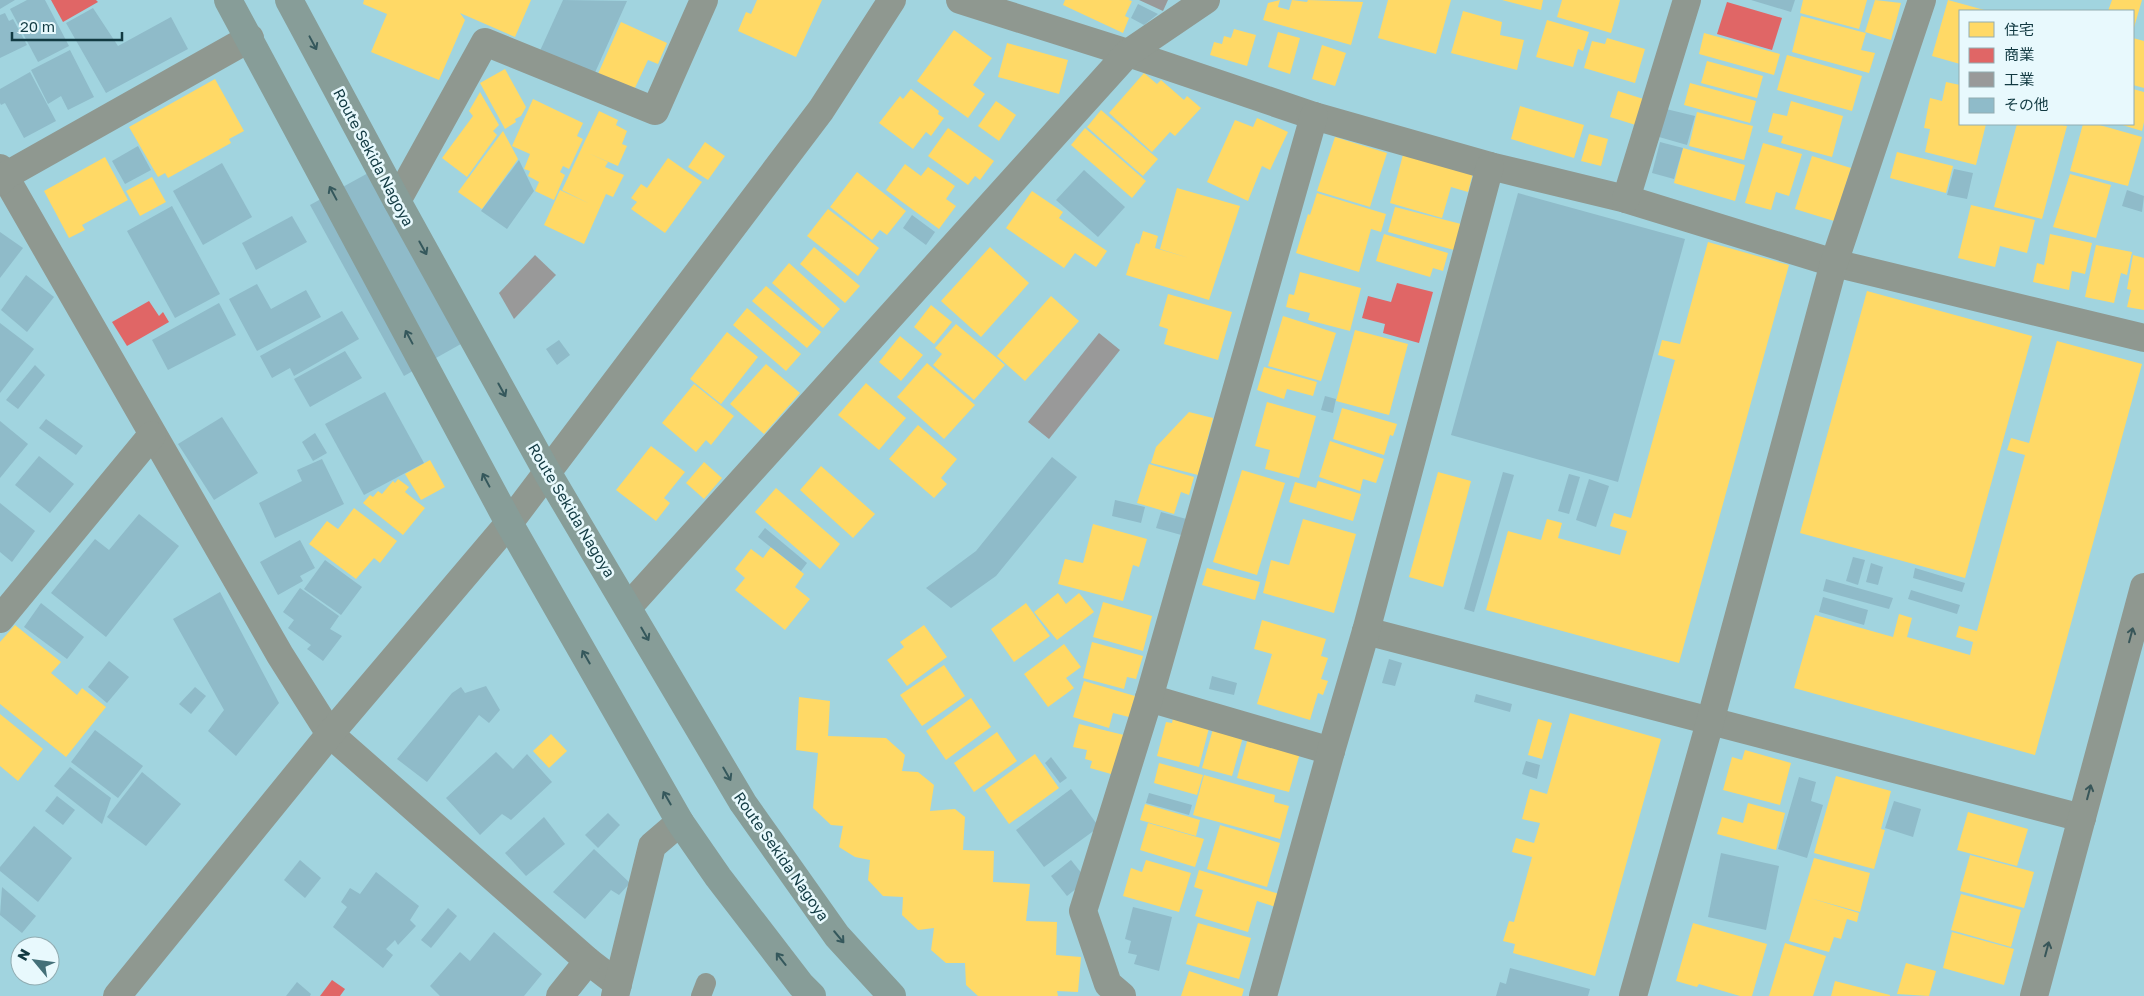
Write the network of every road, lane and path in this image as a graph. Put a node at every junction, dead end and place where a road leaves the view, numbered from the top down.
1 (228, 0) edge
2 (289, 0) edge
3 (704, 0) edge
4 (892, 0) edge
5 (960, 0) edge
6 (1206, 0) edge
7 (1687, 0) edge
8 (1922, 0) edge
9 (250, 38) junction
10 (1128, 53) junction
11 (1314, 116) junction
12 (1490, 166) junction
13 (2, 175) edge
14 (1626, 199) junction
15 (396, 200) junction
16 (1834, 263) junction
17 (2144, 338) edge
18 (152, 435) junction
19 (548, 472) junction
20 (509, 523) junction
21 (2144, 587) edge
22 (629, 606) junction
23 (0, 619) edge
24 (1366, 631) junction
25 (1149, 698) junction
26 (1710, 722) junction
27 (330, 734) junction
28 (1331, 751) junction
29 (2082, 818) junction
30 (680, 822) junction
31 (588, 962) junction
32 (616, 990) edge
33 (117, 996) edge
34 (560, 996) edge
35 (812, 996) edge
36 (892, 996) edge
37 (1122, 996) edge
38 (1264, 996) edge
39 (1633, 996) edge
40 (2034, 996) edge

1 - 9 main road
2 -> 15 main road, Route Sekida Nagoya
3 - 15 street
4 - 19 street
5 - 10 street
6 - 10 street
7 - 14 street
8 - 16 street
9 - 13 street
20 -> 9 main road
10 - 11 street
10 - 22 street
11 - 12 street
11 - 25 street
12 - 14 street
12 - 24 street
13 - 18 street
14 - 16 street
15 -> 19 main road, Route Sekida Nagoya
16 - 17 street
16 - 26 street
18 - 23 street
18 - 27 street
19 - 20 street
19 - 22 main road, Route Sekida Nagoya
20 - 27 street
30 -> 20 main road
29 -> 21 street
22 -> 36 main road, Route Sekida Nagoya
24 - 26 street
24 - 28 street
25 - 28 street
25 - 37 street
26 - 29 street
26 - 39 street
27 - 31 street
27 - 33 street
28 - 38 street
40 -> 29 street
30 - 32 street
35 -> 30 main road
31 - 32 street
31 - 34 street

